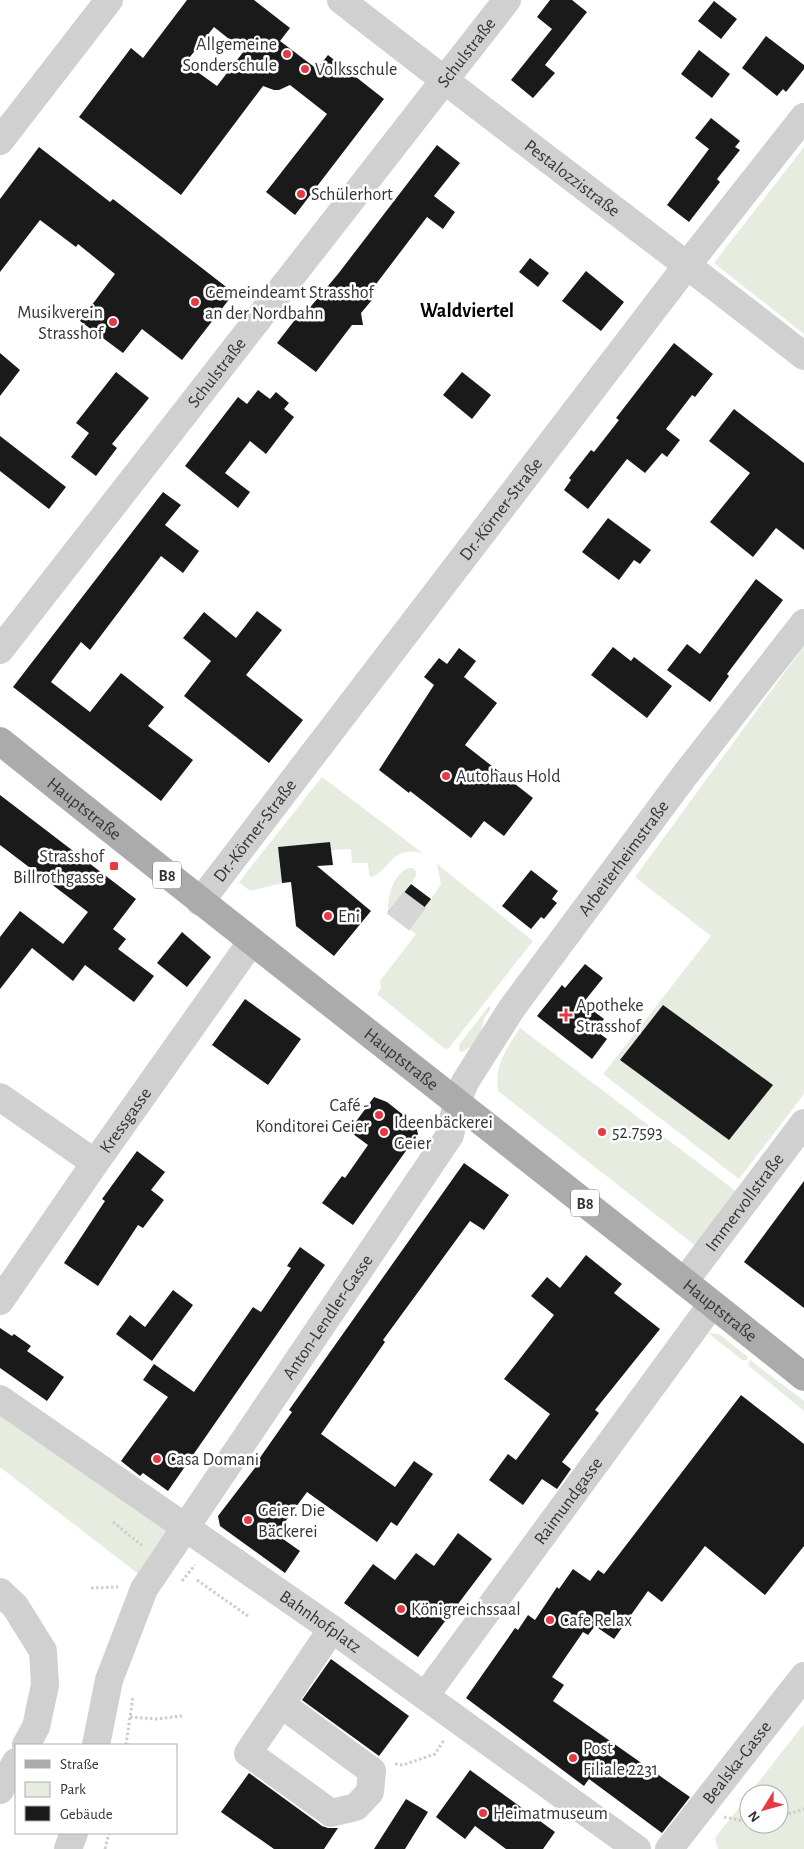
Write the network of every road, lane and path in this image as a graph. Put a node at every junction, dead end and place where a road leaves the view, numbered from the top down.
1 (109, 0) edge
2 (341, 0) edge
3 (506, 0) edge
4 (444, 81) junction
5 (804, 117) edge
6 (0, 141) edge
7 (688, 264) junction
8 (804, 356) edge
9 (804, 623) edge
10 (0, 650) edge
11 (0, 741) edge
12 (200, 902) junction
13 (252, 942) junction
14 (0, 1097) edge
15 (457, 1102) junction
16 (804, 1123) edge
17 (95, 1163) junction
18 (684, 1282) junction
19 (0, 1301) edge
20 (712, 1304) junction
21 (804, 1377) edge
22 (0, 1399) edge
23 (113, 1522) dead end
24 (186, 1526) junction
25 (212, 1545) junction
26 (147, 1549) dead end
27 (197, 1580) dead end
28 (176, 1588) dead end
29 (0, 1592) edge
30 (248, 1616) dead end
31 (332, 1629) junction
32 (804, 1676) edge
33 (134, 1690) dead end
34 (424, 1696) junction
35 (281, 1704) junction
36 (182, 1716) dead end
37 (130, 1717) junction
38 (458, 1720) junction
39 (27, 1744) edge
40 (96, 1744) edge
41 (126, 1744) edge
42 (15, 1764) edge
43 (372, 1771) junction
44 (0, 1790) edge
45 (804, 1809) edge
46 (789, 1814) edge
47 (74, 1834) edge
48 (109, 1834) edge
49 (68, 1849) edge
50 (105, 1849) edge
51 (637, 1849) edge
52 (669, 1849) edge

1 - 6 street
2 - 4 street, Pestalozzistraße
3 - 4 street, Schulstraße
4 - 7 street, Pestalozzistraße
4 - 10 street, Schulstraße
5 - 7 street, Dr.-Körner-Straße
7 - 8 street, Pestalozzistraße
7 - 12 street, Dr.-Körner-Straße
9 - 15 street, Arbeiterheimstraße
11 - 12 main road, Hauptstraße / B8
12 - 13 main road, Hauptstraße / B8
13 - 15 main road, Hauptstraße / B8
13 - 17 street, Kressgasse
14 - 17 street
15 - 18 main road, Hauptstraße / B8
15 - 24 street, Anton-Lendler-Gasse
16 - 18 street, Immervollstraße
17 - 19 street, Kressgasse
18 - 20 main road, Hauptstraße / B8
20 - 21 main road, Hauptstraße / B8
20 - 34 street, Raimundgasse
22 - 24 street, Bahnhofplatz
23 - 26 path
24 - 25 street, Bahnhofplatz
24 - 40 street, Anton-Lendler-Gasse
25 - 28 path
25 - 31 street, Bahnhofplatz
27 - 30 path
29 - 39 street
31 - 34 street, Bahnhofplatz
31 - 35 street
32 - 52 street, Bealska-Gasse
33 - 37 path
34 - 38 street, Bahnhofplatz
35 - 43 street
35 - 43 street
36 - 37 path
37 - 41 path
38 - 43 path
38 - 51 street, Bahnhofplatz
42 - 44 street
45 - 46 path
47 - 49 street
48 - 50 path

